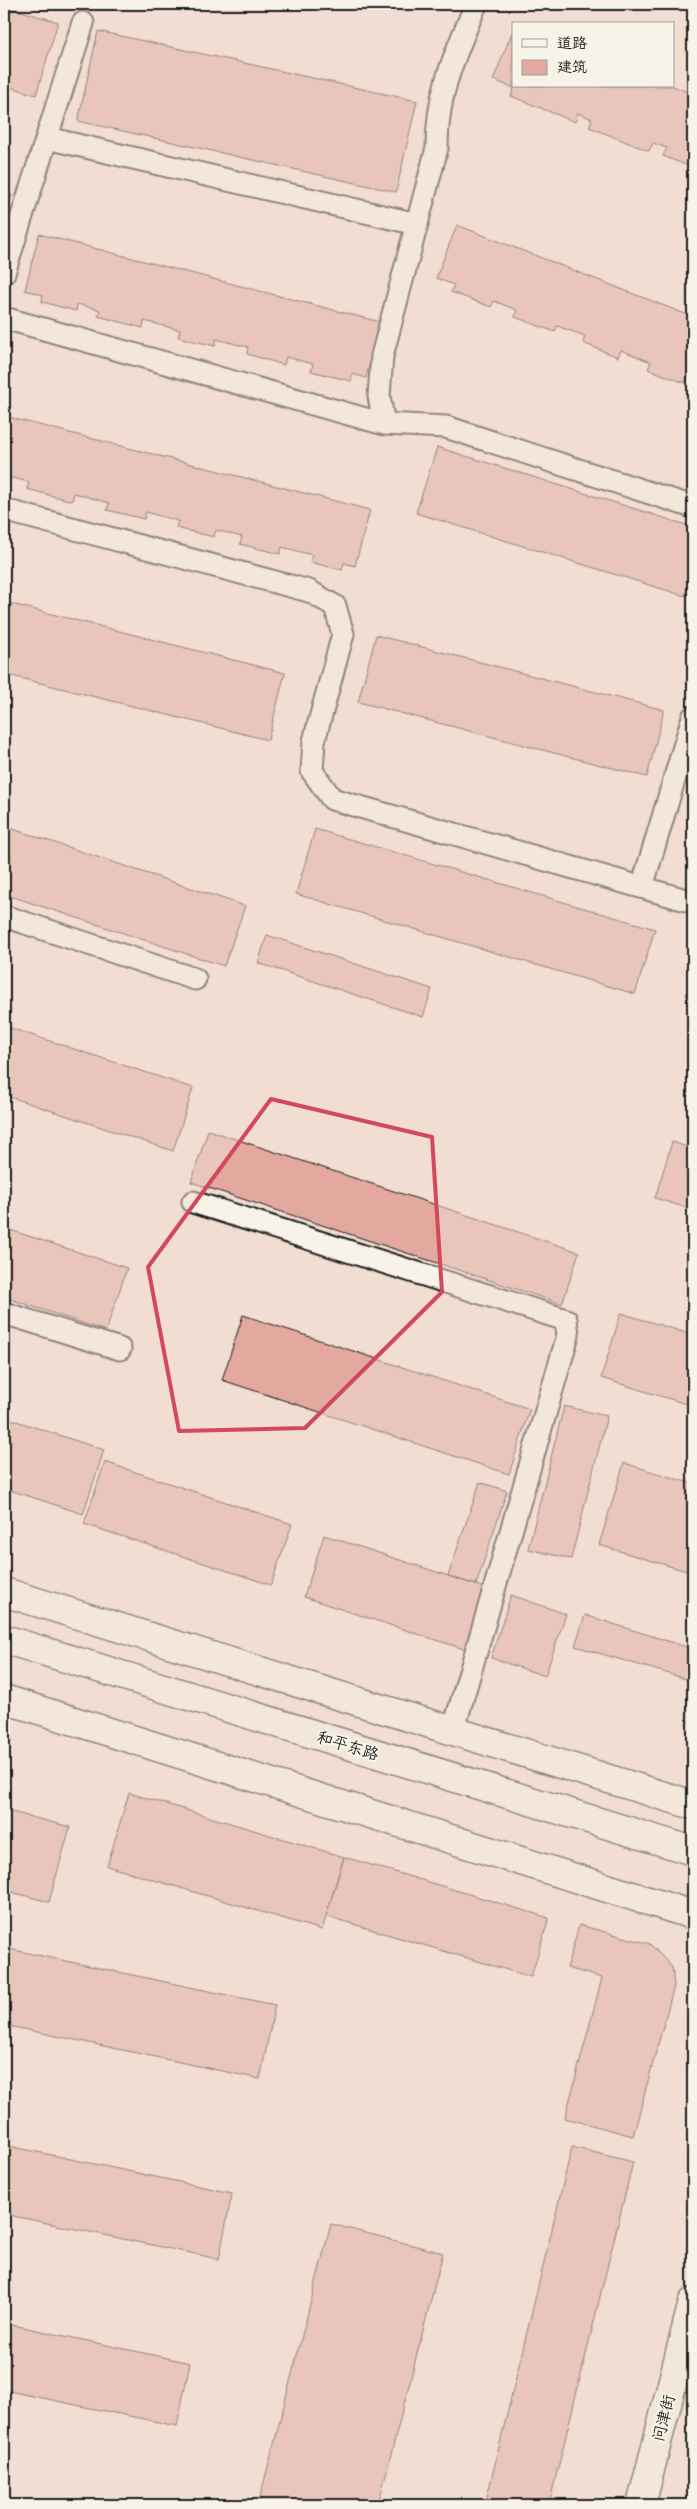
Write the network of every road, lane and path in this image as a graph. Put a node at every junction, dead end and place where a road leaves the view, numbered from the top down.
1 (476, 4) edge
2 (83, 23) dead end
3 (47, 138) junction
4 (416, 224) junction
5 (4, 273) edge
6 (4, 318) edge
7 (384, 424) junction
8 (693, 507) edge
9 (4, 510) edge
10 (693, 717) edge
11 (642, 887) junction
12 (693, 902) edge
13 (4, 916) edge
14 (195, 979) dead end
15 (194, 1202) dead end
16 (4, 1313) edge
17 (120, 1349) dead end
18 (4, 1592) edge
19 (4, 1639) edge
20 (4, 1699) edge
21 (453, 1731) junction
22 (693, 1805) edge
23 (693, 1851) edge
24 (693, 1915) edge
25 (693, 2302) edge
26 (641, 2505) edge

1 - 4 lane
2 - 3 lane
3 - 4 lane
3 - 5 lane
4 - 7 lane
6 - 7 lane
7 - 8 lane
9 - 11 lane
10 - 11 lane
11 - 12 lane
13 - 14 lane
15 - 21 lane
16 - 17 lane
18 - 21 main road
19 - 23 main road, 和平东路
20 - 24 main road
21 - 22 main road
25 - 26 main road, 问津街

